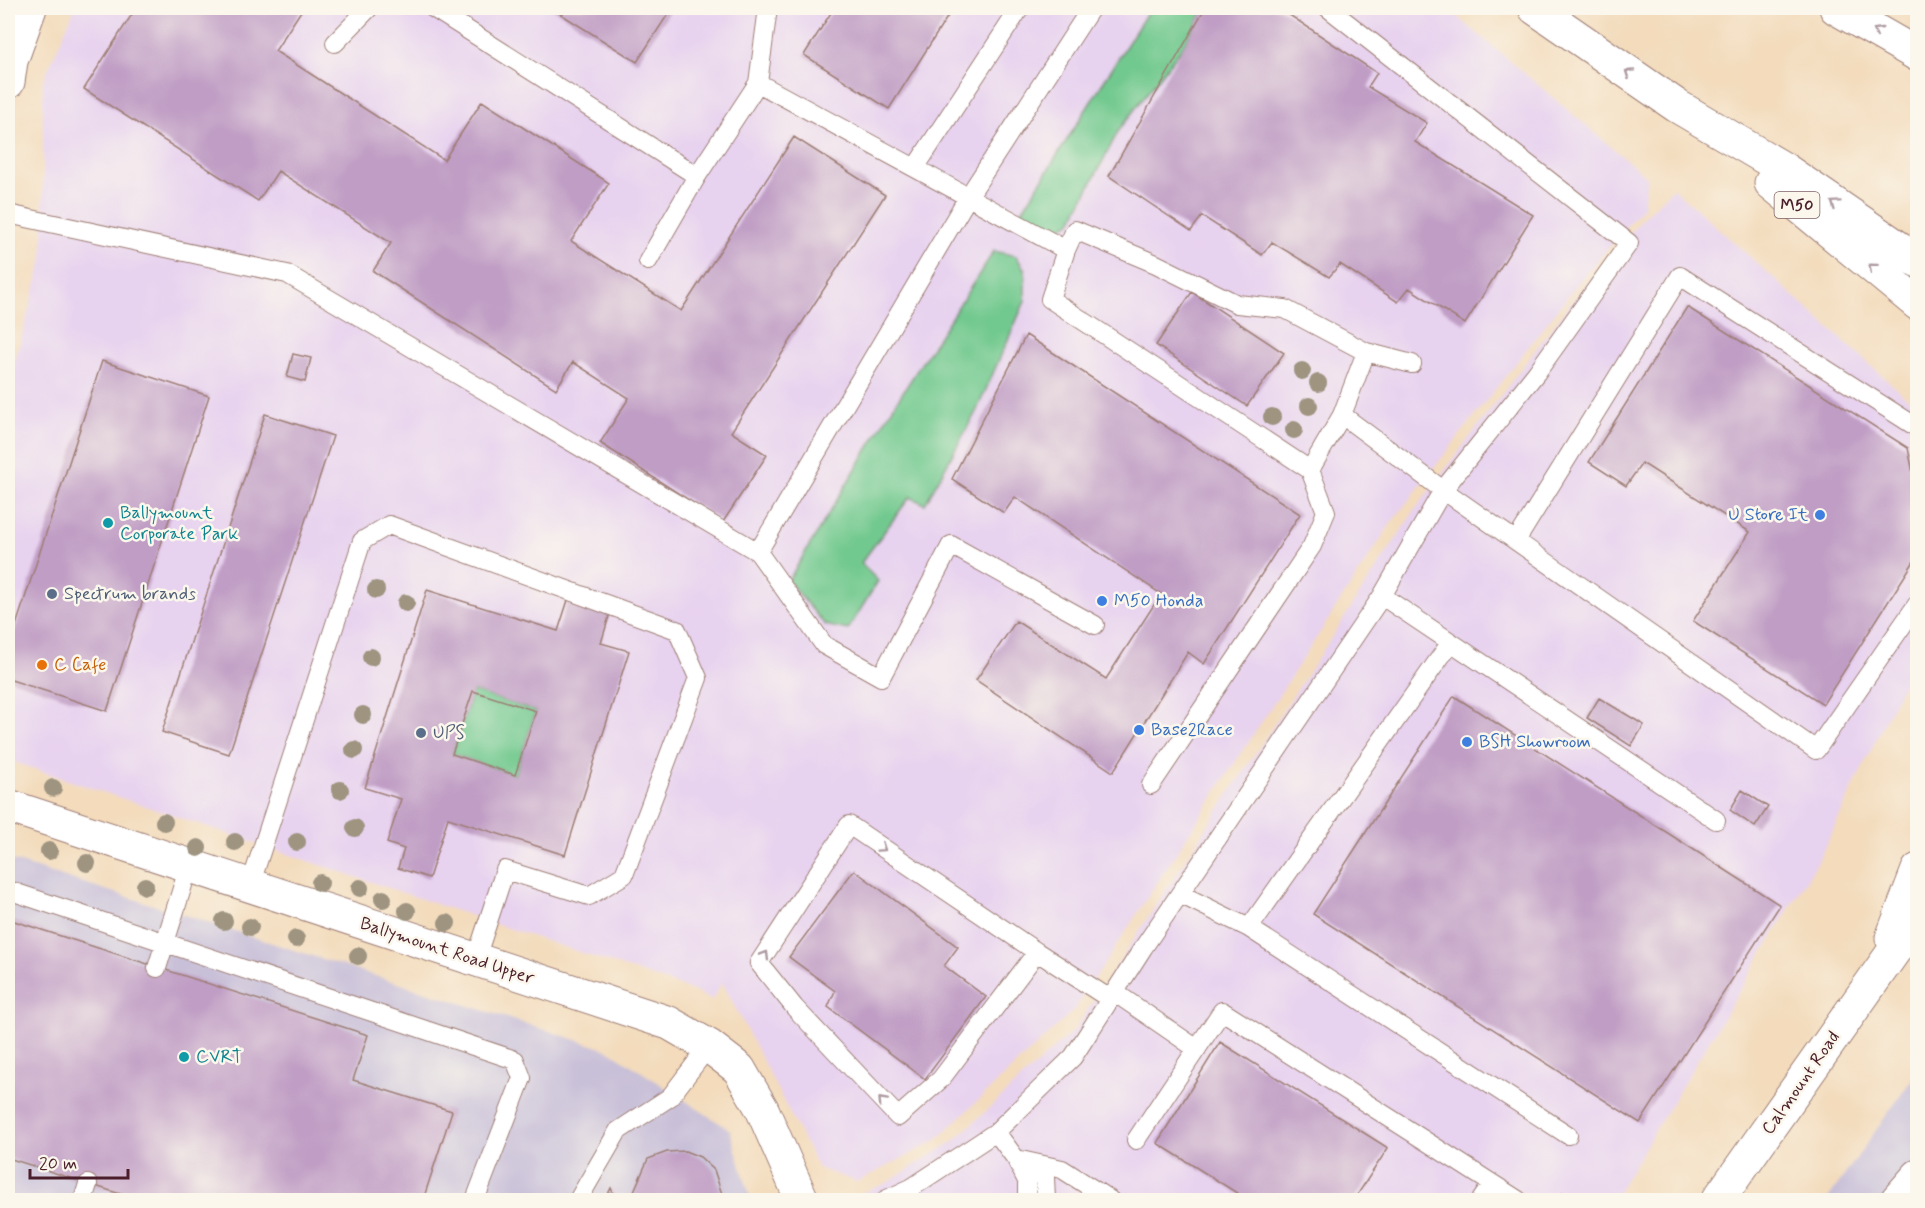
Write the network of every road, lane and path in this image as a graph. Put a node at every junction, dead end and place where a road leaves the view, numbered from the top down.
1 (30, 8) edge
2 (369, 8) edge
3 (433, 8) edge
4 (768, 8) edge
5 (1020, 8) edge
6 (1091, 8) edge
7 (1328, 8) edge
8 (1535, 8) edge
9 (1836, 8) edge
10 (335, 43) dead end
11 (1917, 56) edge
12 (8, 82) edge
13 (758, 83) junction
14 (1677, 106) junction
15 (915, 168) junction
16 (697, 176) junction
17 (968, 197) junction
18 (8, 214) edge
19 (1066, 250) junction
20 (648, 261) dead end
21 (1917, 261) edge
22 (1917, 304) edge
23 (1366, 352) junction
24 (1412, 364) dead end
25 (1342, 414) junction
26 (1917, 428) edge
27 (1310, 470) junction
28 (1443, 490) junction
29 (1516, 541) junction
30 (758, 552) junction
31 (1382, 596) junction
32 (1917, 603) edge
33 (1095, 625) dead end
34 (1451, 642) junction
35 (1151, 785) dead end
36 (8, 806) edge
37 (1716, 820) dead end
38 (189, 866) junction
39 (1917, 870) edge
40 (250, 886) junction
41 (8, 890) edge
42 (1180, 894) junction
43 (1917, 917) edge
44 (1249, 928) junction
45 (165, 943) junction
46 (1037, 952) junction
47 (475, 961) junction
48 (1882, 965) junction
49 (157, 968) dead end
50 (1112, 995) junction
51 (709, 1046) junction
52 (1197, 1049) junction
53 (996, 1132) junction
54 (1568, 1135) dead end
55 (1136, 1140) dead end
56 (1017, 1159) junction
57 (1917, 1176) edge
58 (1492, 1184) junction
59 (475, 1200) edge
60 (578, 1200) edge
61 (802, 1200) edge
62 (885, 1200) edge
63 (1027, 1200) edge
64 (1046, 1200) edge
65 (1110, 1200) edge
66 (1482, 1200) edge
67 (1518, 1200) edge
68 (1718, 1200) edge
69 (1897, 1200) edge

1 - 12 main road
2 - 10 lane
3 - 16 lane
4 - 13 lane
5 - 15 lane
6 - 17 lane
7 - 28 lane
14 -> 8 main road, M50
11 -> 9 main road
13 - 15 lane
13 - 16 lane
21 -> 14 main road, M50
22 -> 14 main road, M50
15 - 17 lane
16 - 20 lane
17 - 19 lane
17 - 30 lane
18 - 30 lane
19 - 23 lane
19 - 27 lane
23 - 24 lane
23 - 25 lane
25 - 27 lane
25 - 28 lane
26 - 29 lane
27 - 35 lane
28 - 29 lane
28 - 31 lane
29 - 32 lane
30 - 33 lane
31 - 34 lane
31 - 42 lane
34 - 37 lane
34 - 44 lane
36 - 38 main road, Ballymount Road Upper
38 - 40 main road, Ballymount Road Upper
38 - 45 lane
39 - 48 main road, Calmount Road
40 - 47 main road, Ballymount Road Upper
40 - 47 lane
41 - 45 lane
42 - 44 lane
42 - 50 lane
43 - 48 main road, Calmount Road
44 - 54 lane
45 - 49 lane
45 - 59 lane
46 -> 46 lane
46 - 50 lane
47 - 51 main road, Ballymount Road Upper
48 - 68 main road, Calmount Road
50 - 52 lane
50 - 53 lane
51 - 60 lane
51 - 61 main road, Ballymount Road Upper
52 - 55 lane
52 - 58 lane
53 - 56 lane
53 - 62 lane
56 - 63 lane
56 - 64 lane
56 - 65 lane
57 - 69 main road
58 - 66 lane
58 - 67 lane

